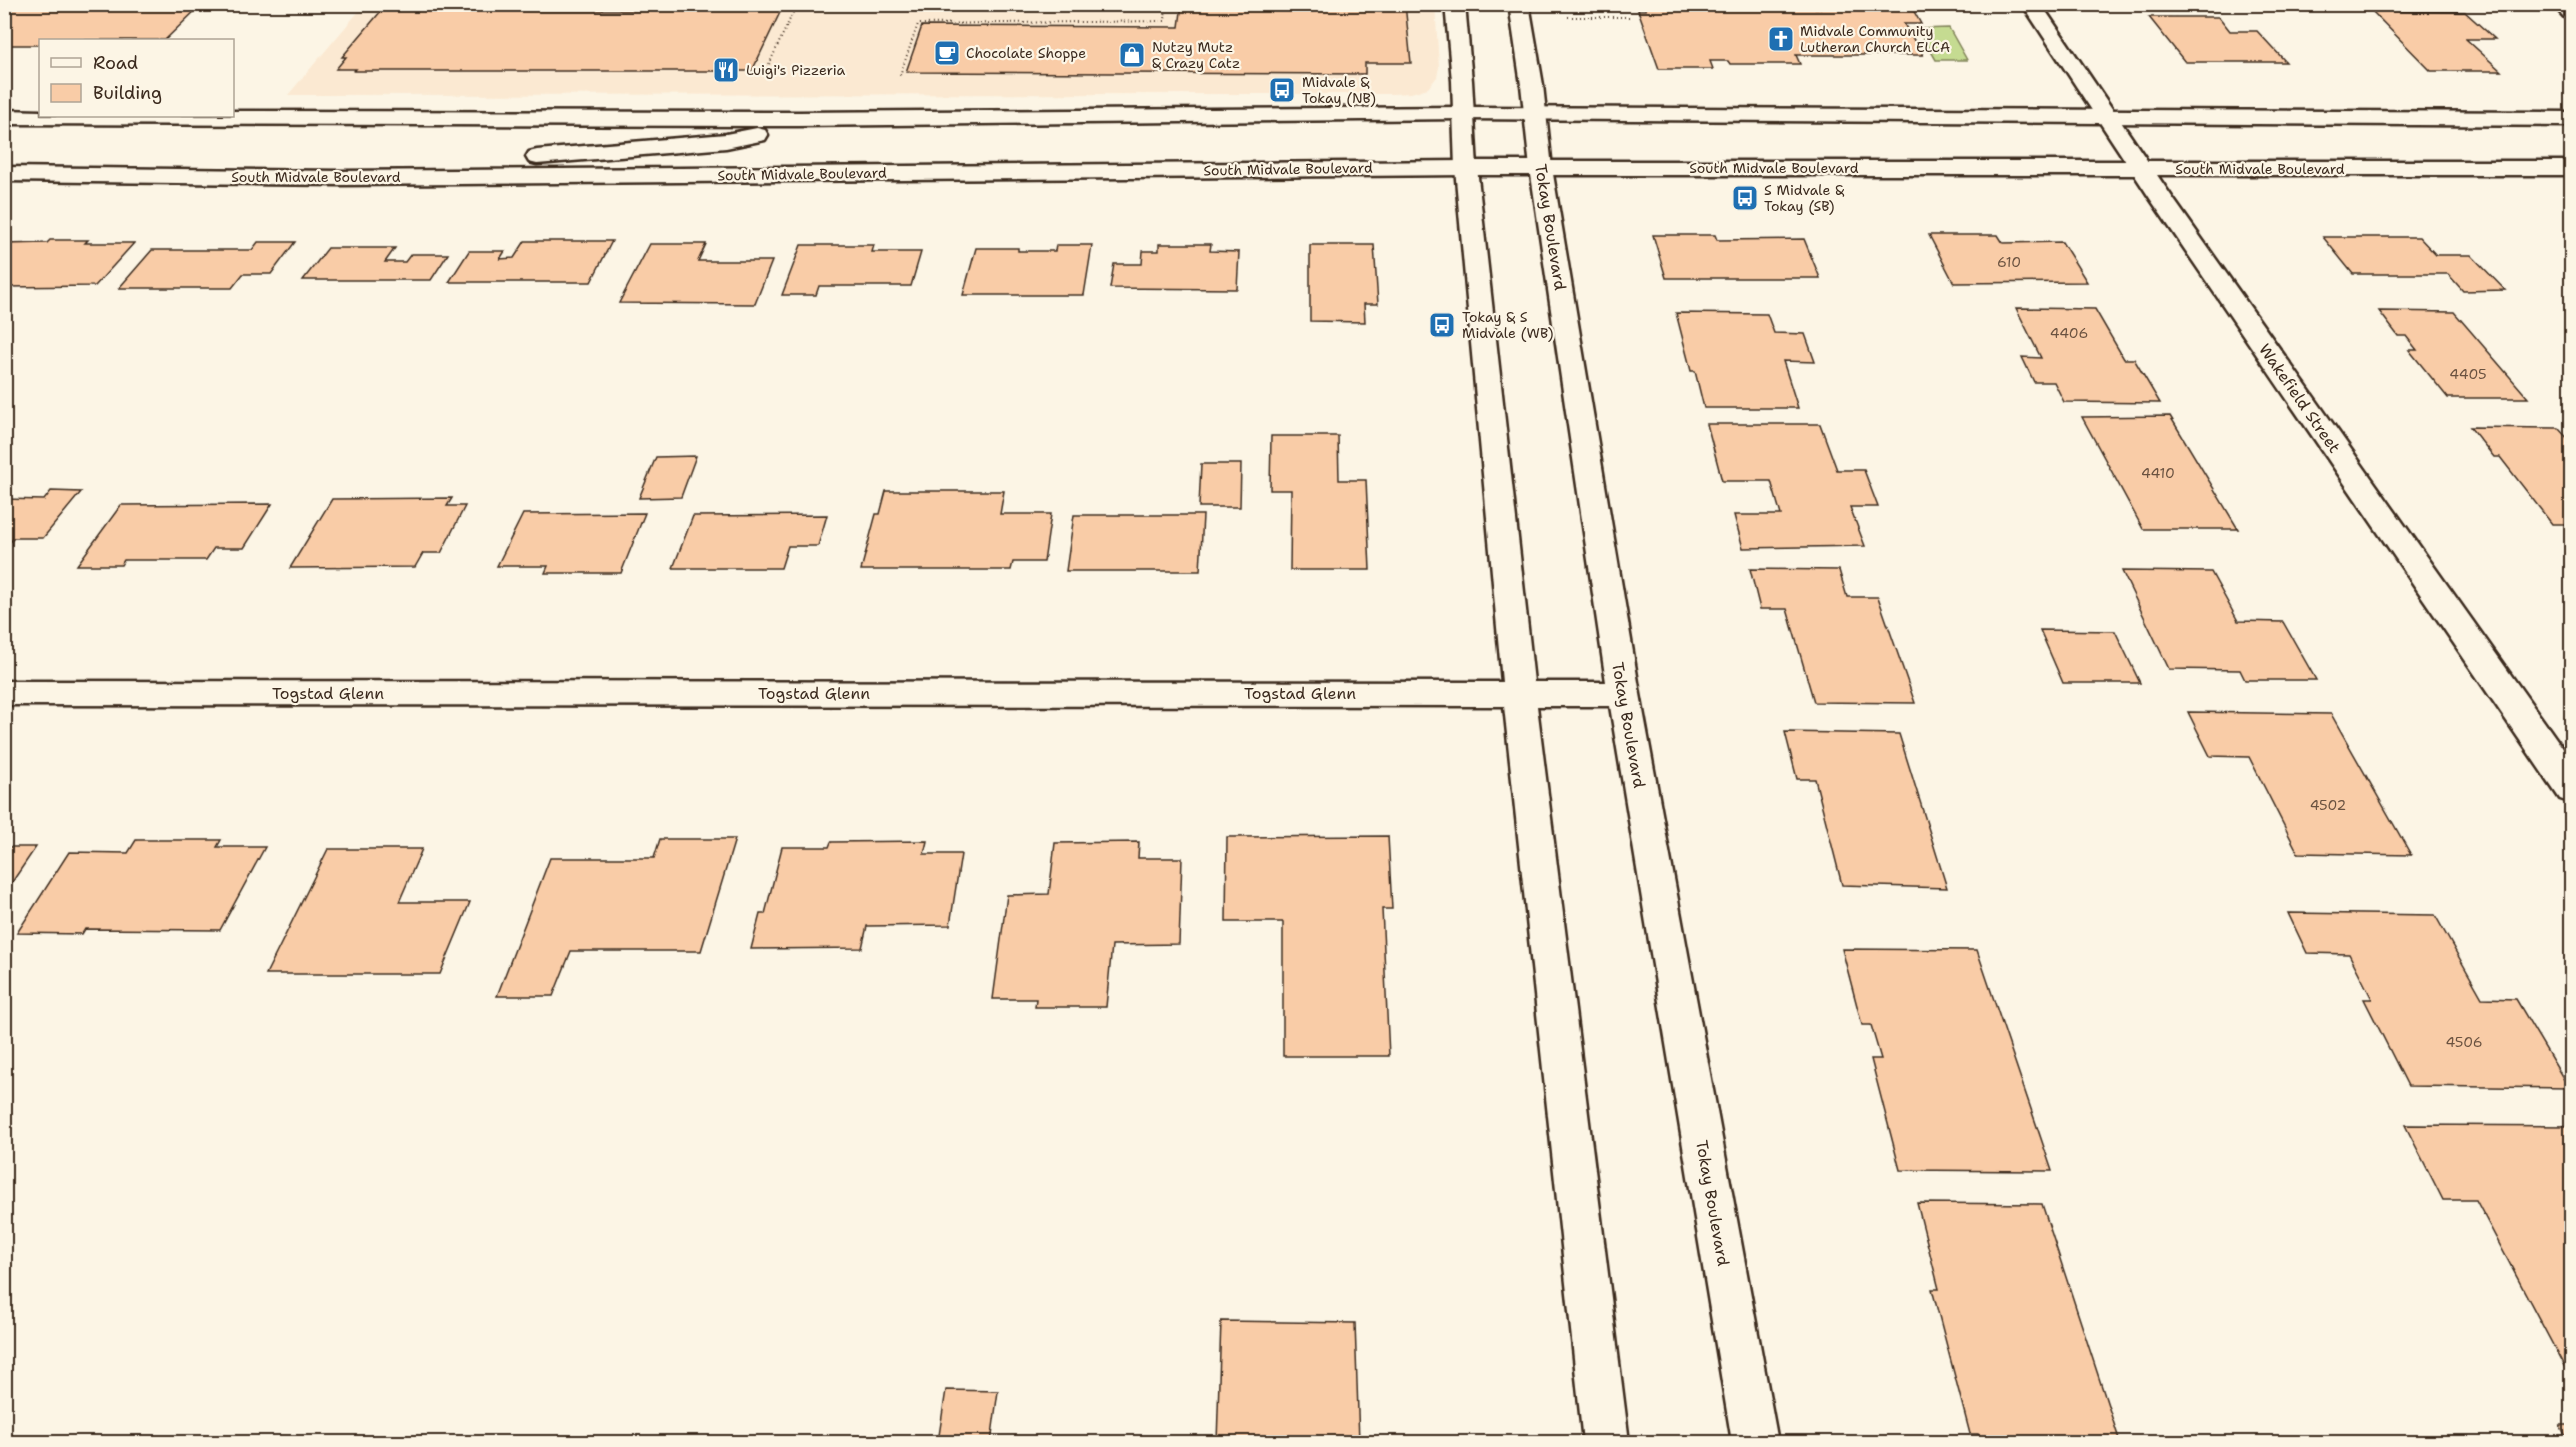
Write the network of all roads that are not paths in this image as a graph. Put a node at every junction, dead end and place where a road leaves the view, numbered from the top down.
1 (1455, 4) edge
2 (1519, 4) edge
3 (2031, 4) edge
4 (2561, 4) edge
5 (2571, 14) edge
6 (1462, 114) junction
7 (1534, 114) junction
8 (4, 117) edge
9 (2108, 118) junction
10 (2571, 118) edge
11 (798, 119) junction
12 (1466, 168) junction
13 (1541, 168) junction
14 (2571, 168) edge
15 (2142, 169) junction
16 (4, 174) edge
17 (341, 178) junction
18 (4, 693) edge
19 (1519, 693) junction
20 (1624, 694) junction
21 (2571, 789) edge
22 (1606, 1443) edge
23 (1755, 1443) edge

1 - 6 main road
2 - 7 main road, Tokay Boulevard
3 - 9 main road, Wakefield Street
4 - 5 main road
6 - 7 main road
6 - 11 main road
6 - 12 main road
7 - 9 main road
7 - 13 main road, Tokay Boulevard
8 - 11 main road
9 - 10 main road
9 - 15 main road, Wakefield Street
11 - 17 main road
12 - 13 main road, South Midvale Boulevard
12 - 17 main road, South Midvale Boulevard
12 - 19 main road
13 - 15 main road, South Midvale Boulevard
13 - 20 main road, Tokay Boulevard
14 - 15 main road, South Midvale Boulevard
15 - 21 main road, Wakefield Street
16 - 17 main road, South Midvale Boulevard
18 - 19 main road, Togstad Glenn
19 - 20 main road, Togstad Glenn
19 - 22 main road
20 - 23 main road, Tokay Boulevard

